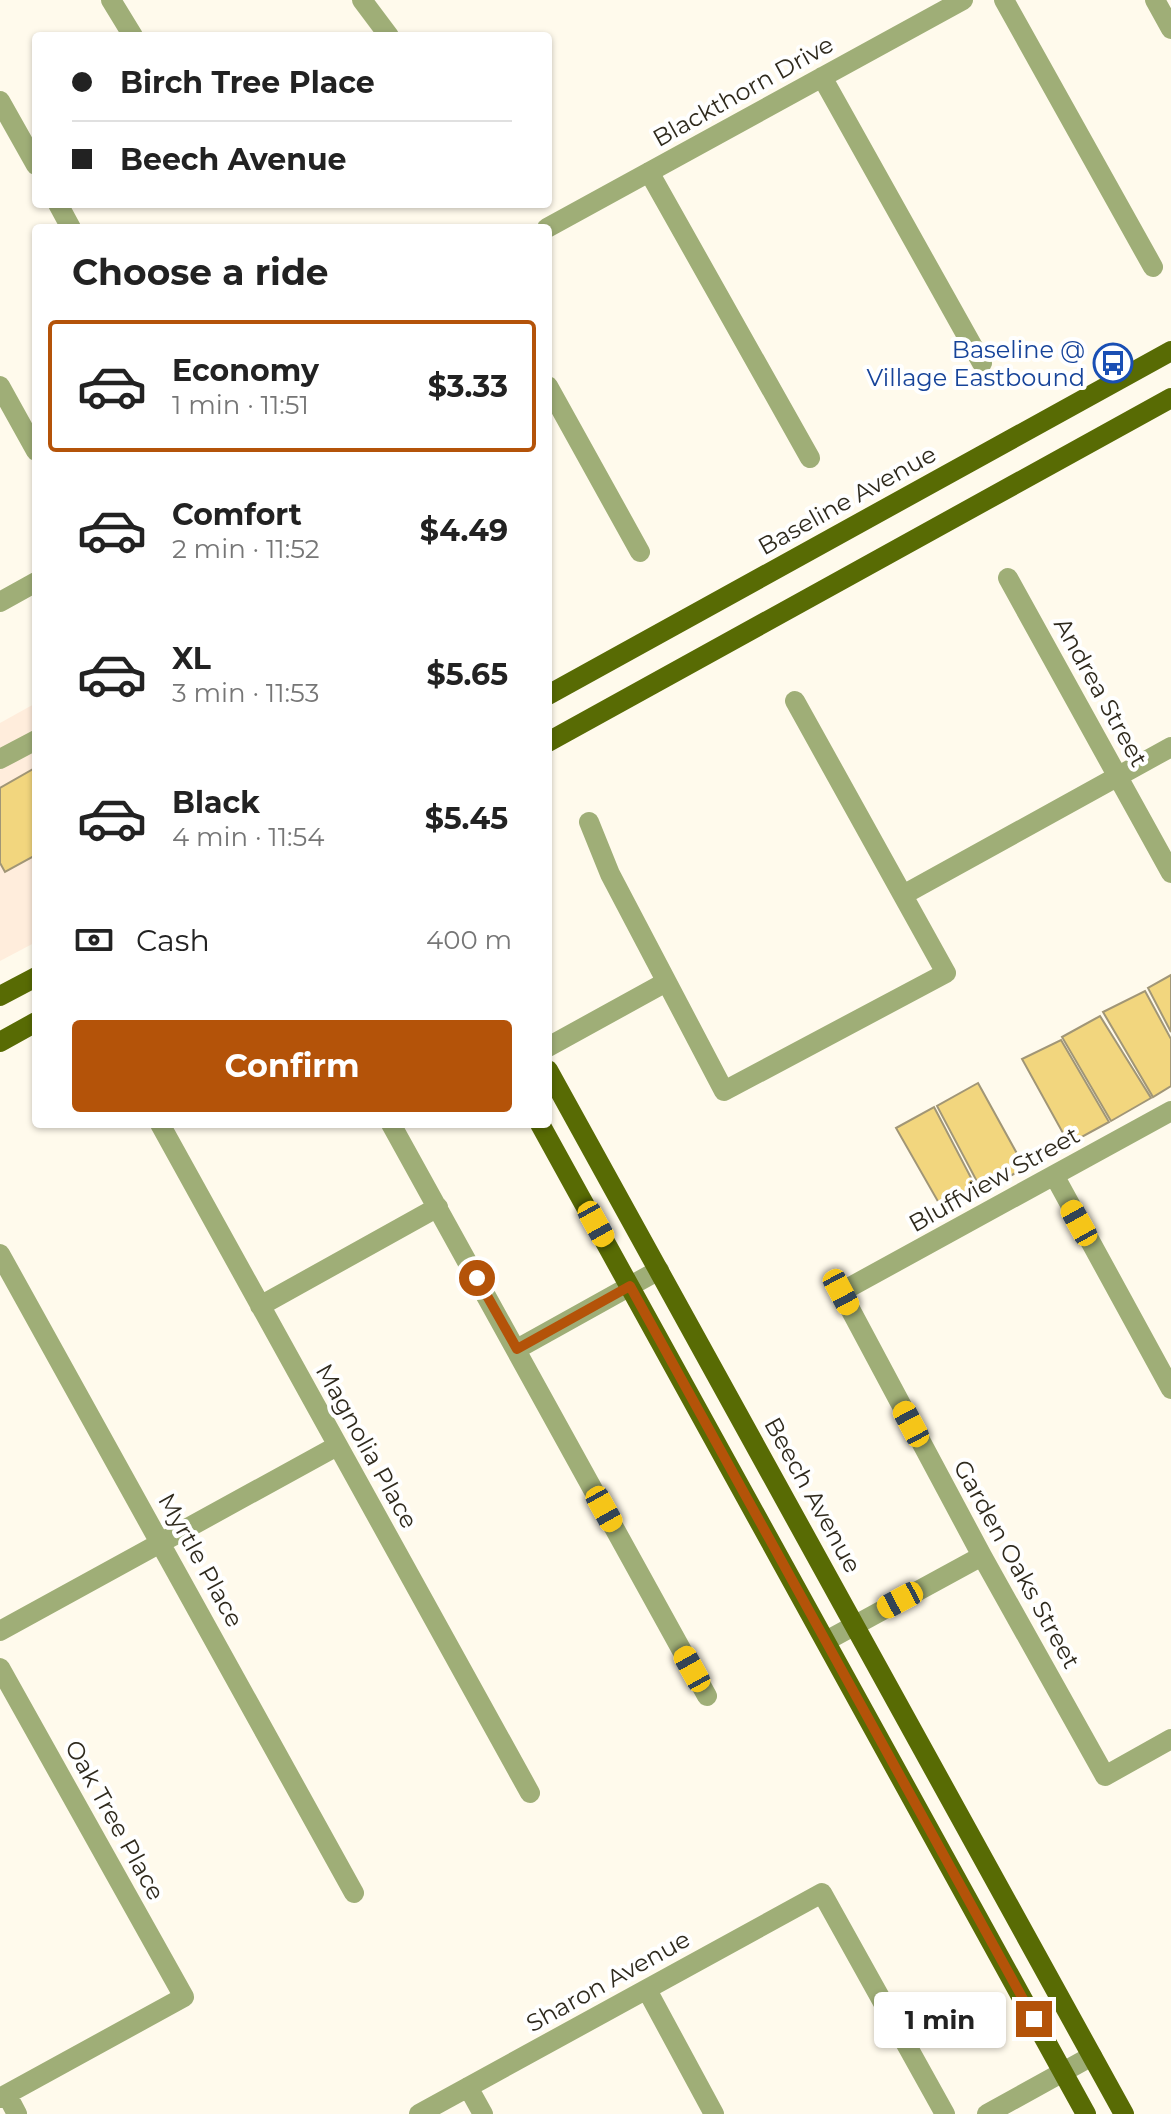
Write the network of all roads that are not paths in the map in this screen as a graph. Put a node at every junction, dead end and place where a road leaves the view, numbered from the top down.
1 (111, 0) edge
2 (362, 0) edge
3 (963, 0) edge
4 (1004, 0) edge
5 (1155, 0) edge
6 (1171, 29) edge
7 (131, 32) edge
8 (386, 32) edge
9 (822, 77) junction
10 (0, 101) edge
11 (32, 158) edge
12 (649, 172) junction
13 (552, 225) edge
14 (1153, 267) dead end
15 (1171, 351) edge
16 (982, 363) dead end
17 (0, 386) edge
18 (552, 393) edge
19 (1171, 398) edge
20 (32, 444) edge
21 (810, 458) dead end
22 (640, 552) dead end
23 (1008, 578) dead end
24 (32, 584) edge
25 (0, 602) edge
26 (552, 693) edge
27 (795, 701) dead end
28 (552, 740) edge
29 (32, 742) edge
30 (1171, 747) edge
31 (0, 759) edge
32 (1117, 776) junction
33 (589, 822) dead end
34 (1171, 873) edge
35 (903, 895) junction
36 (32, 979) edge
37 (666, 982) junction
38 (0, 996) edge
39 (32, 1024) edge
40 (0, 1042) edge
41 (552, 1045) edge
42 (552, 1077) edge
43 (1171, 1111) edge
44 (162, 1128) edge
45 (393, 1128) edge
46 (542, 1128) edge
47 (1054, 1175) junction
48 (438, 1207) junction
49 (0, 1254) edge
50 (659, 1270) junction
51 (630, 1286) junction
52 (841, 1292) joint
53 (260, 1306) junction
54 (517, 1349) junction
55 (1171, 1389) edge
56 (337, 1446) junction
57 (161, 1542) junction
58 (982, 1556) junction
59 (854, 1625) junction
60 (0, 1631) edge
61 (826, 1641) junction
62 (0, 1668) edge
63 (707, 1696) dead end
64 (1171, 1739) edge
65 (530, 1793) dead end
66 (354, 1893) dead end
67 (647, 1990) junction
68 (1092, 2056) junction
69 (1063, 2072) junction
70 (468, 2087) junction
71 (3, 2096) edge
72 (17, 2114) edge
73 (419, 2114) edge
74 (483, 2114) edge
75 (714, 2114) edge
76 (945, 2114) edge
77 (987, 2114) edge
78 (1086, 2114) edge
79 (1124, 2114) edge

1 - 7 street
2 - 8 street
3 - 9 street, Blackthorn Drive
4 - 14 street
5 - 6 street
9 - 12 street, Blackthorn Drive
9 - 16 street
10 - 11 street
12 - 13 street, Blackthorn Drive
12 - 21 street
15 - 26 main road, Baseline Avenue
17 - 20 street
18 - 22 street
19 - 28 main road
23 - 32 street, Andrea Street
24 - 25 street
27 - 35 street
29 - 31 street
30 - 32 street
32 - 34 street, Andrea Street
32 - 35 street
33 - 37 street
35 - 37 street
36 - 38 main road
37 - 41 street
39 - 40 main road
42 - 50 main road, Beech Avenue
43 - 47 street, Bluffview Street
44 - 53 street, Magnolia Place
45 - 48 street
46 - 51 main road
47 - 52 street, Bluffview Street
47 - 55 street
48 - 53 street
48 - 54 street
49 - 57 street, Myrtle Place
50 - 51 street
50 - 59 main road, Beech Avenue
51 - 54 street
51 - 61 main road
52 - 58 street, Garden Oaks Street
53 - 56 street, Magnolia Place
54 - 63 street
56 - 57 street
56 - 65 street, Magnolia Place
57 - 60 street
57 - 66 street, Myrtle Place
58 - 59 street
58 - 64 street, Garden Oaks Street
59 - 61 street
59 - 68 main road, Beech Avenue
61 - 69 main road
62 - 71 street, Oak Tree Place
67 - 70 street, Sharon Avenue
67 - 75 street
67 - 76 street, Sharon Avenue
68 - 69 street
68 - 79 main road, Beech Avenue
69 - 77 street
69 - 78 main road
70 - 73 street, Sharon Avenue
70 - 74 street
71 - 72 street

